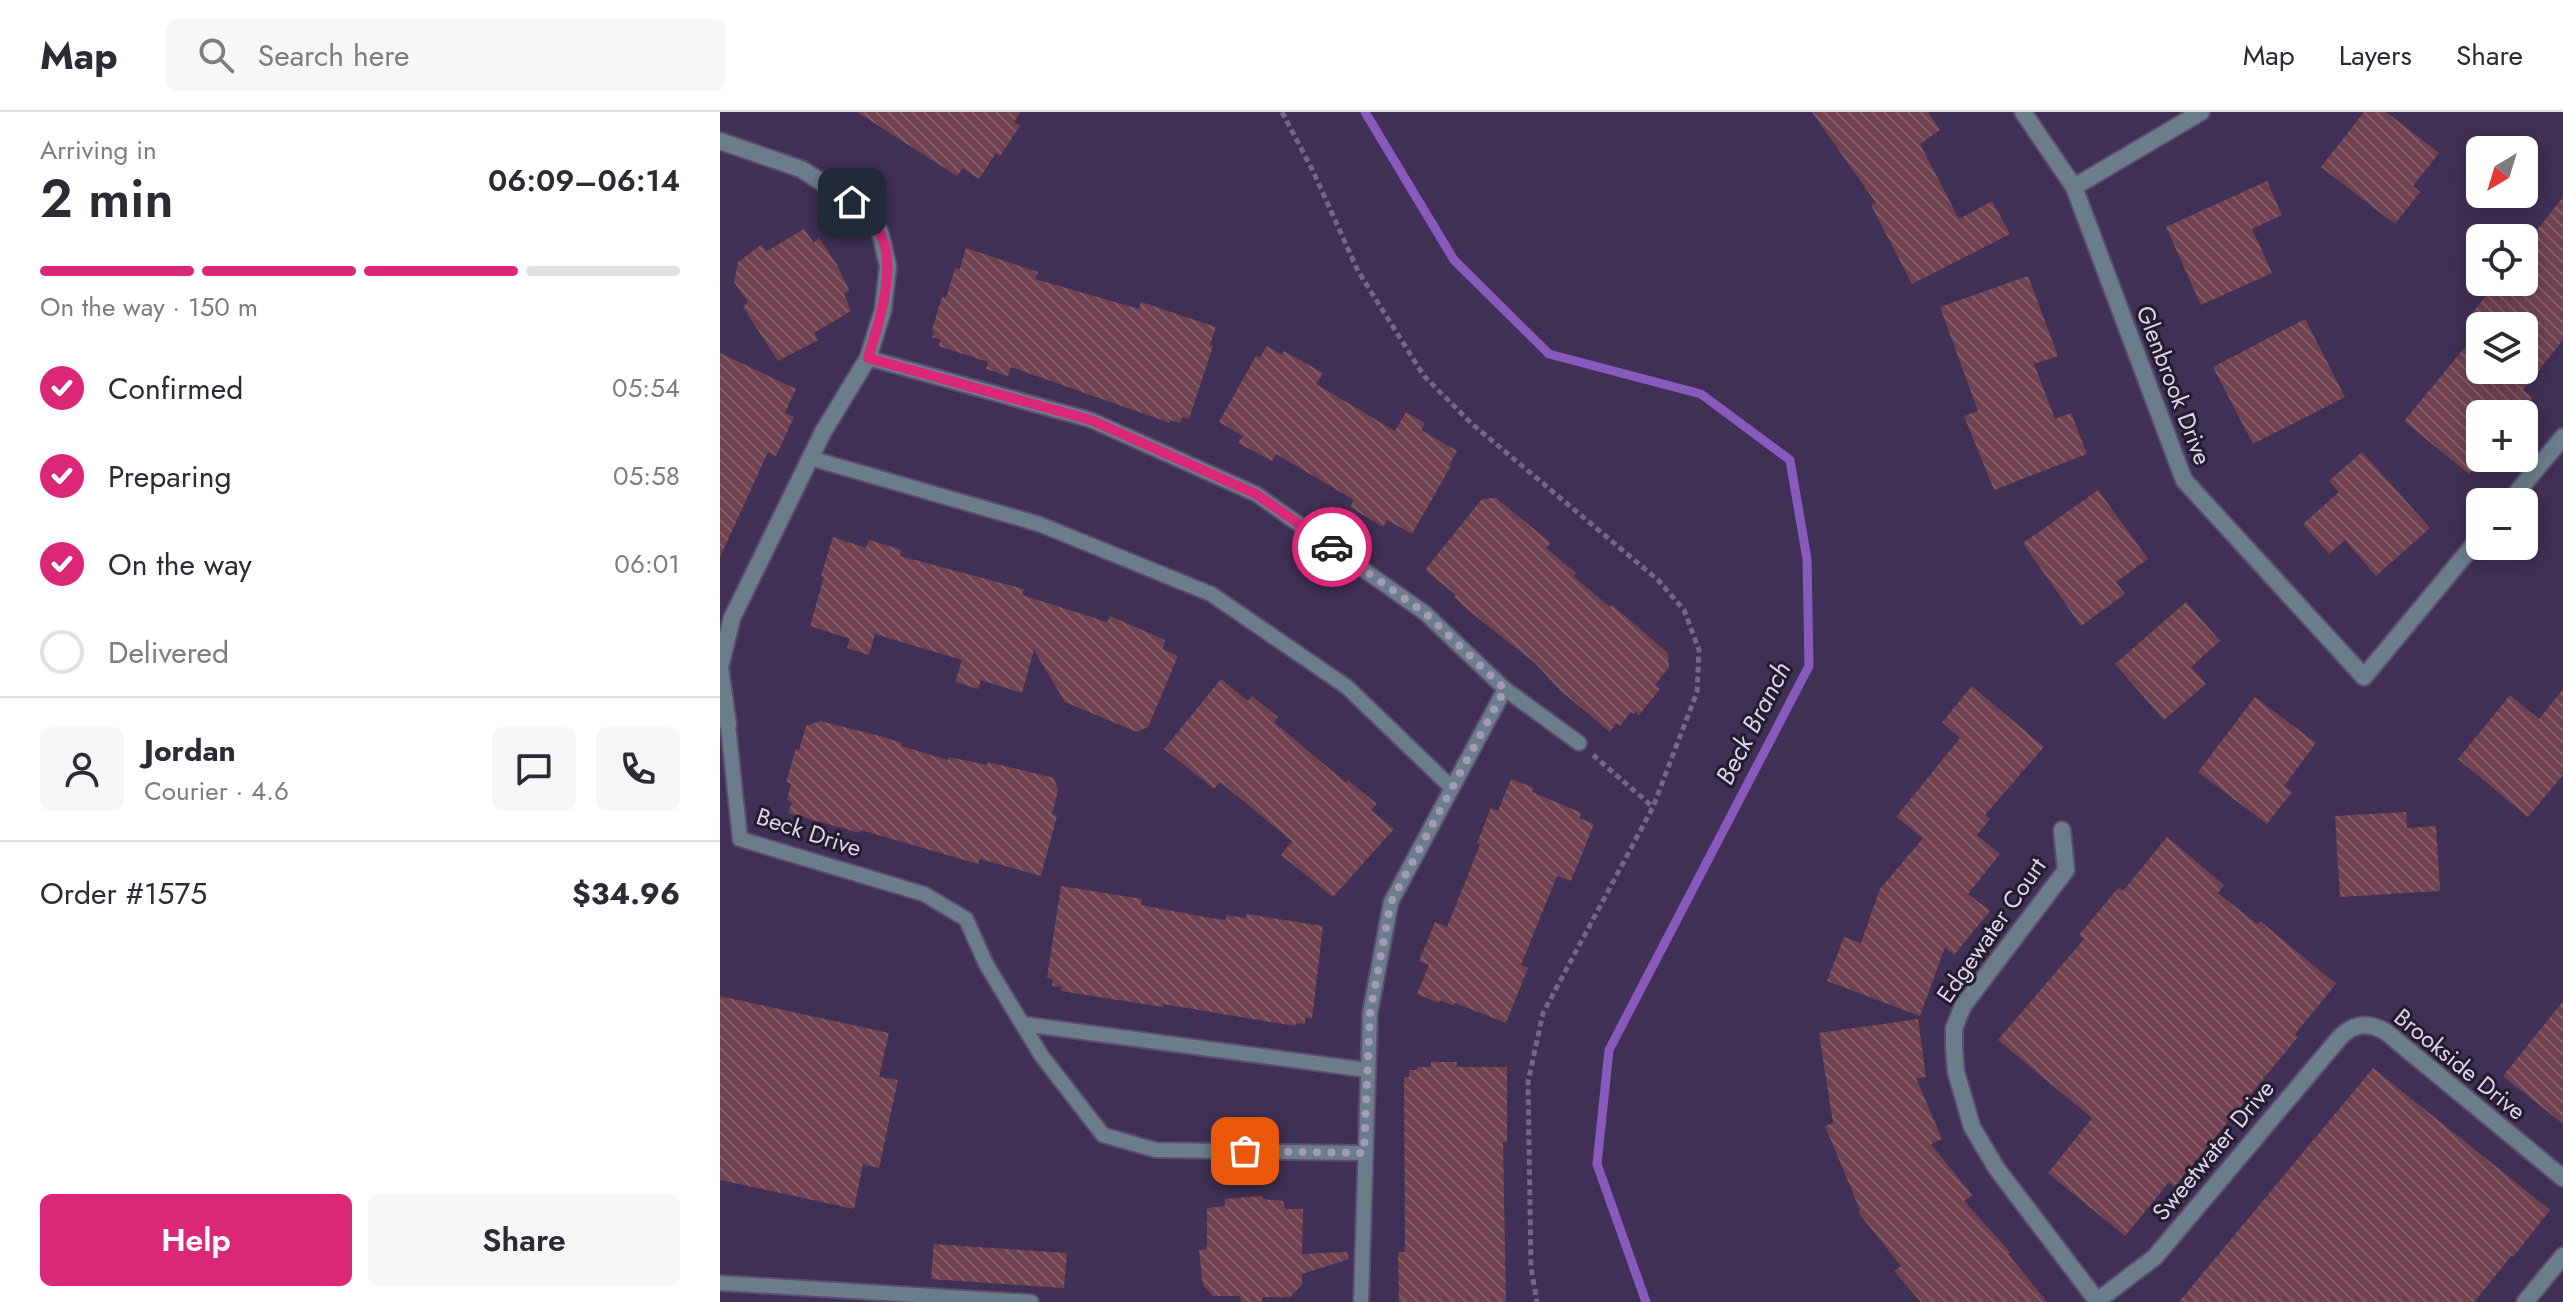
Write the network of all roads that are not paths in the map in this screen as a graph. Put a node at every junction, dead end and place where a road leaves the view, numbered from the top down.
1 (2023, 112) edge
2 (2201, 112) edge
3 (720, 141) edge
4 (2074, 187) junction
5 (868, 358) junction
6 (2563, 437) edge
7 (810, 458) junction
8 (2521, 488) edge
9 (2466, 554) edge
10 (1505, 689) junction
11 (728, 725) joint
12 (1579, 743) road end
13 (1452, 788) junction
14 (2062, 830) dead end
15 (1023, 1024) junction
16 (2361, 1025) joint
17 (1367, 1070) junction
18 (1364, 1153) junction
19 (2563, 1178) edge
20 (2563, 1256) edge
21 (720, 1283) edge
22 (1031, 1302) edge
23 (1361, 1302) edge
24 (2098, 1302) edge
25 (2525, 1302) edge

1 - 4 street, Glenbrook Drive
2 - 4 street
3 - 5 street, Beck Drive
4 - 9 street, Glenbrook Drive
5 - 7 street, Beck Drive
5 - 10 lane
6 - 8 street
7 - 11 street, Beck Drive
7 - 13 lane
10 - 12 lane
10 - 13 lane
11 - 15 lane, Beck Drive
13 - 17 lane
14 - 24 street, Edgewater Court
15 - 17 lane
15 - 18 lane, Beck Drive
16 - 19 street, Brookside Drive
16 - 24 street, Sweetwater Drive
17 - 18 lane
18 - 23 lane
20 - 25 street
21 - 22 lane

